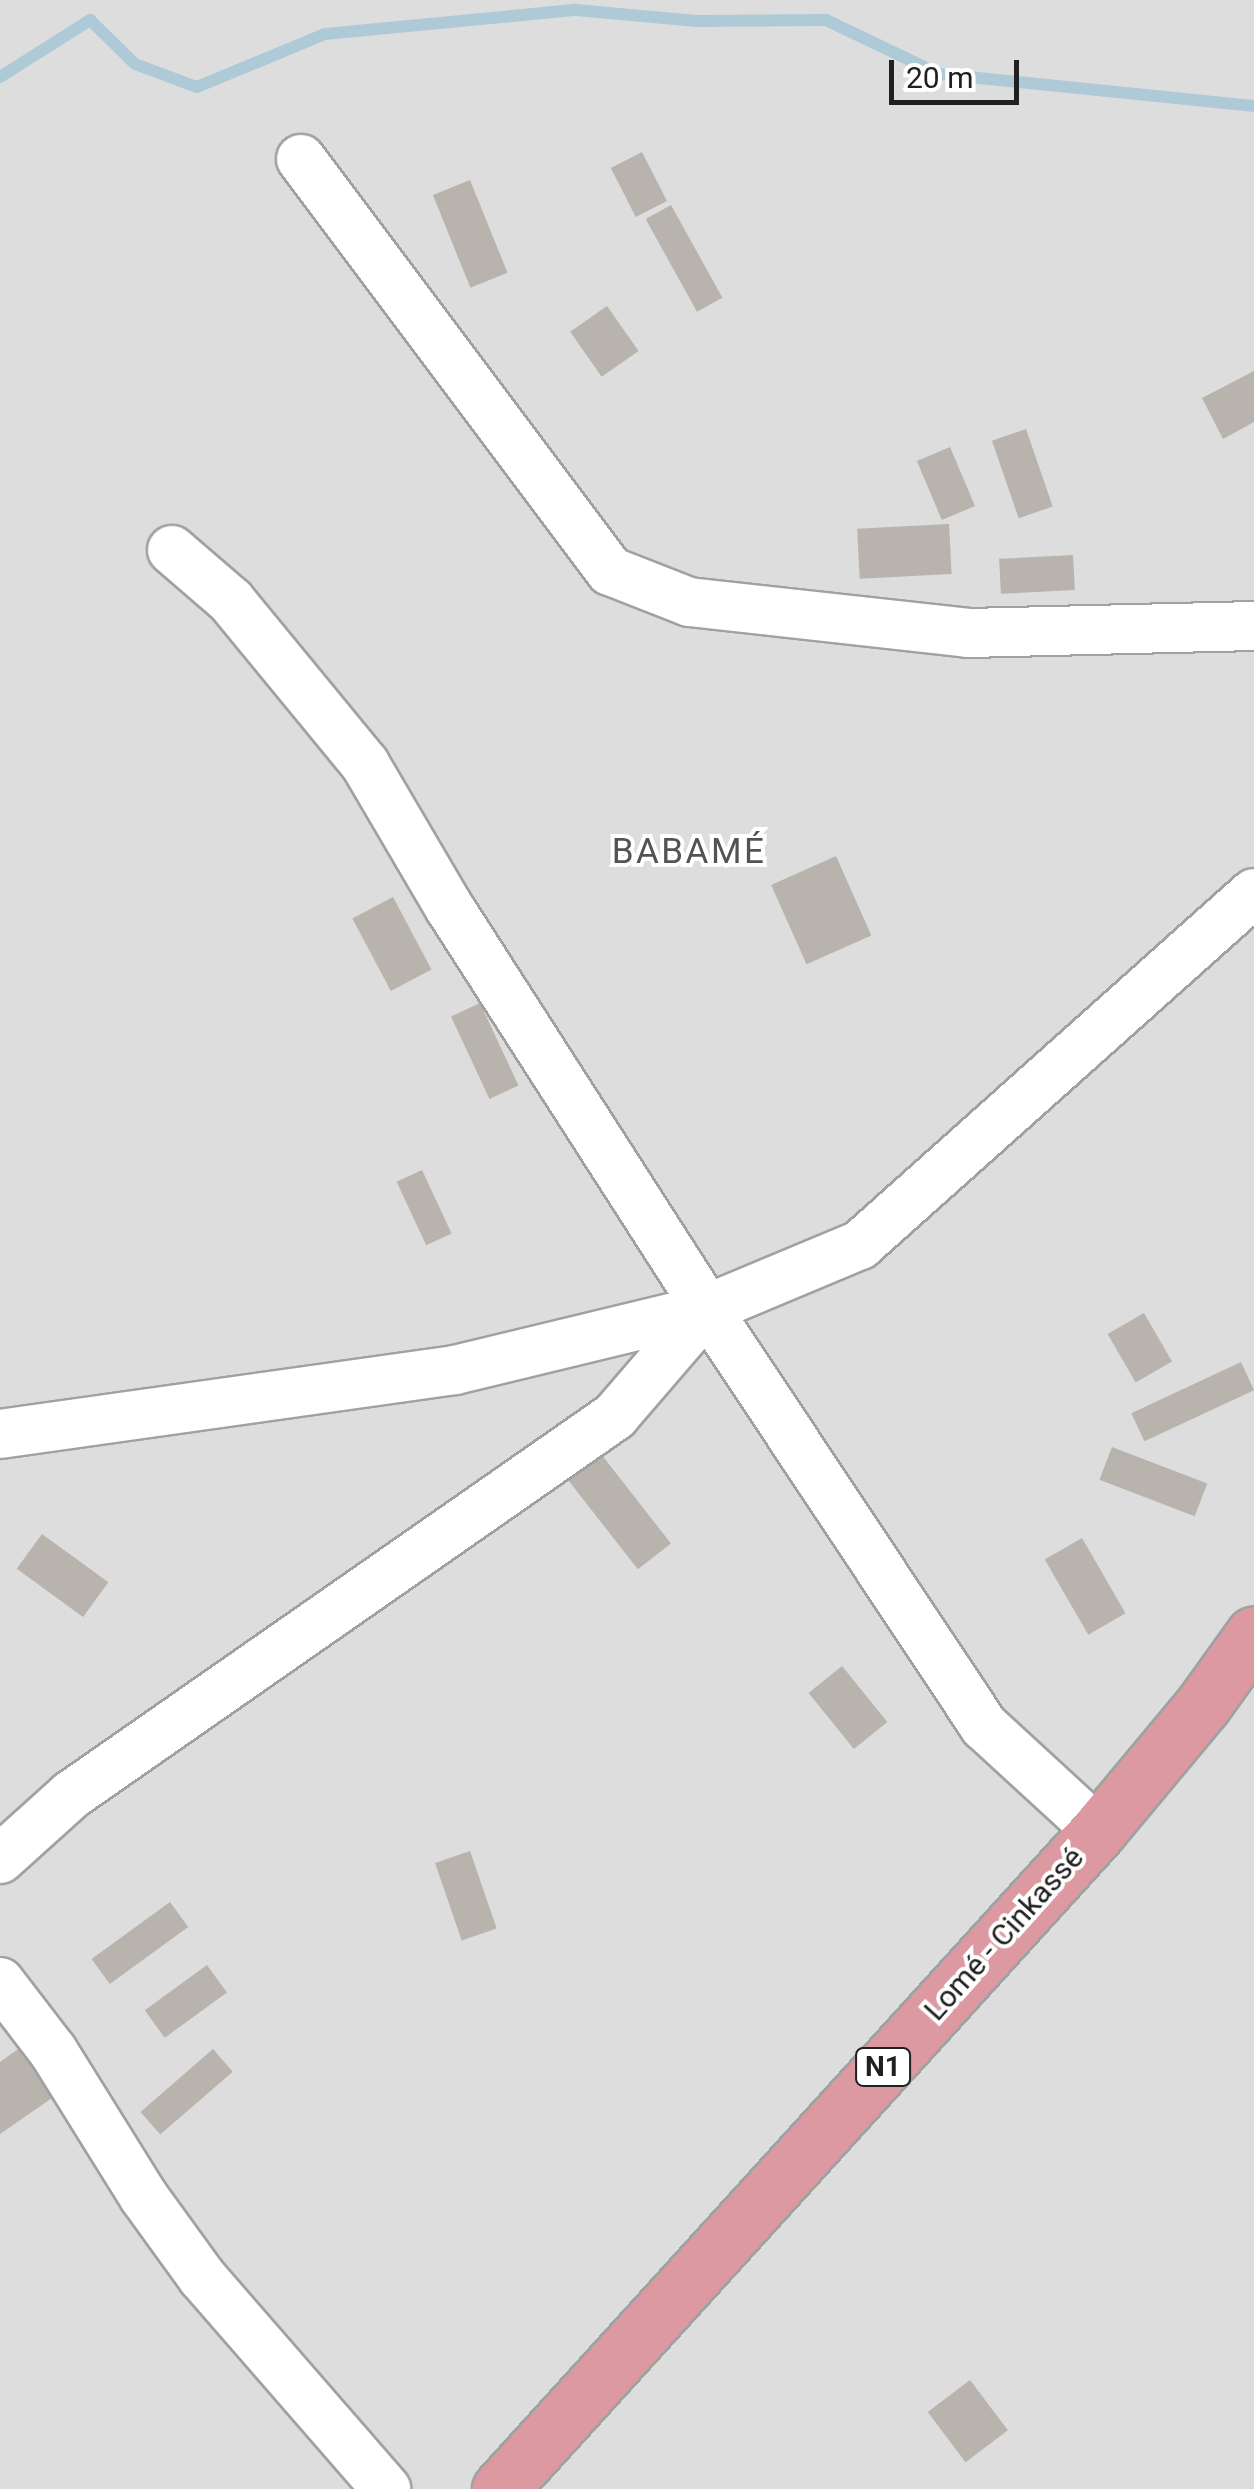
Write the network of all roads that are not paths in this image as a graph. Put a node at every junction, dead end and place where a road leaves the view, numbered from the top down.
1 (301, 159) dead end
2 (172, 550) dead end
3 (1254, 626) edge
4 (1254, 892) edge
5 (707, 1309) junction
6 (0, 1434) edge
7 (1254, 1634) edge
8 (1098, 1831) junction
9 (0, 1859) edge
10 (0, 1982) edge
11 (386, 2489) edge
12 (500, 2489) edge

1 - 3 street
2 - 5 street
4 - 5 street
5 - 6 street
5 - 8 street
5 - 9 street
7 - 8 highway, Lomé - Cinkassé / N1
8 - 12 highway, Lomé - Cinkassé / N1
10 - 11 street

